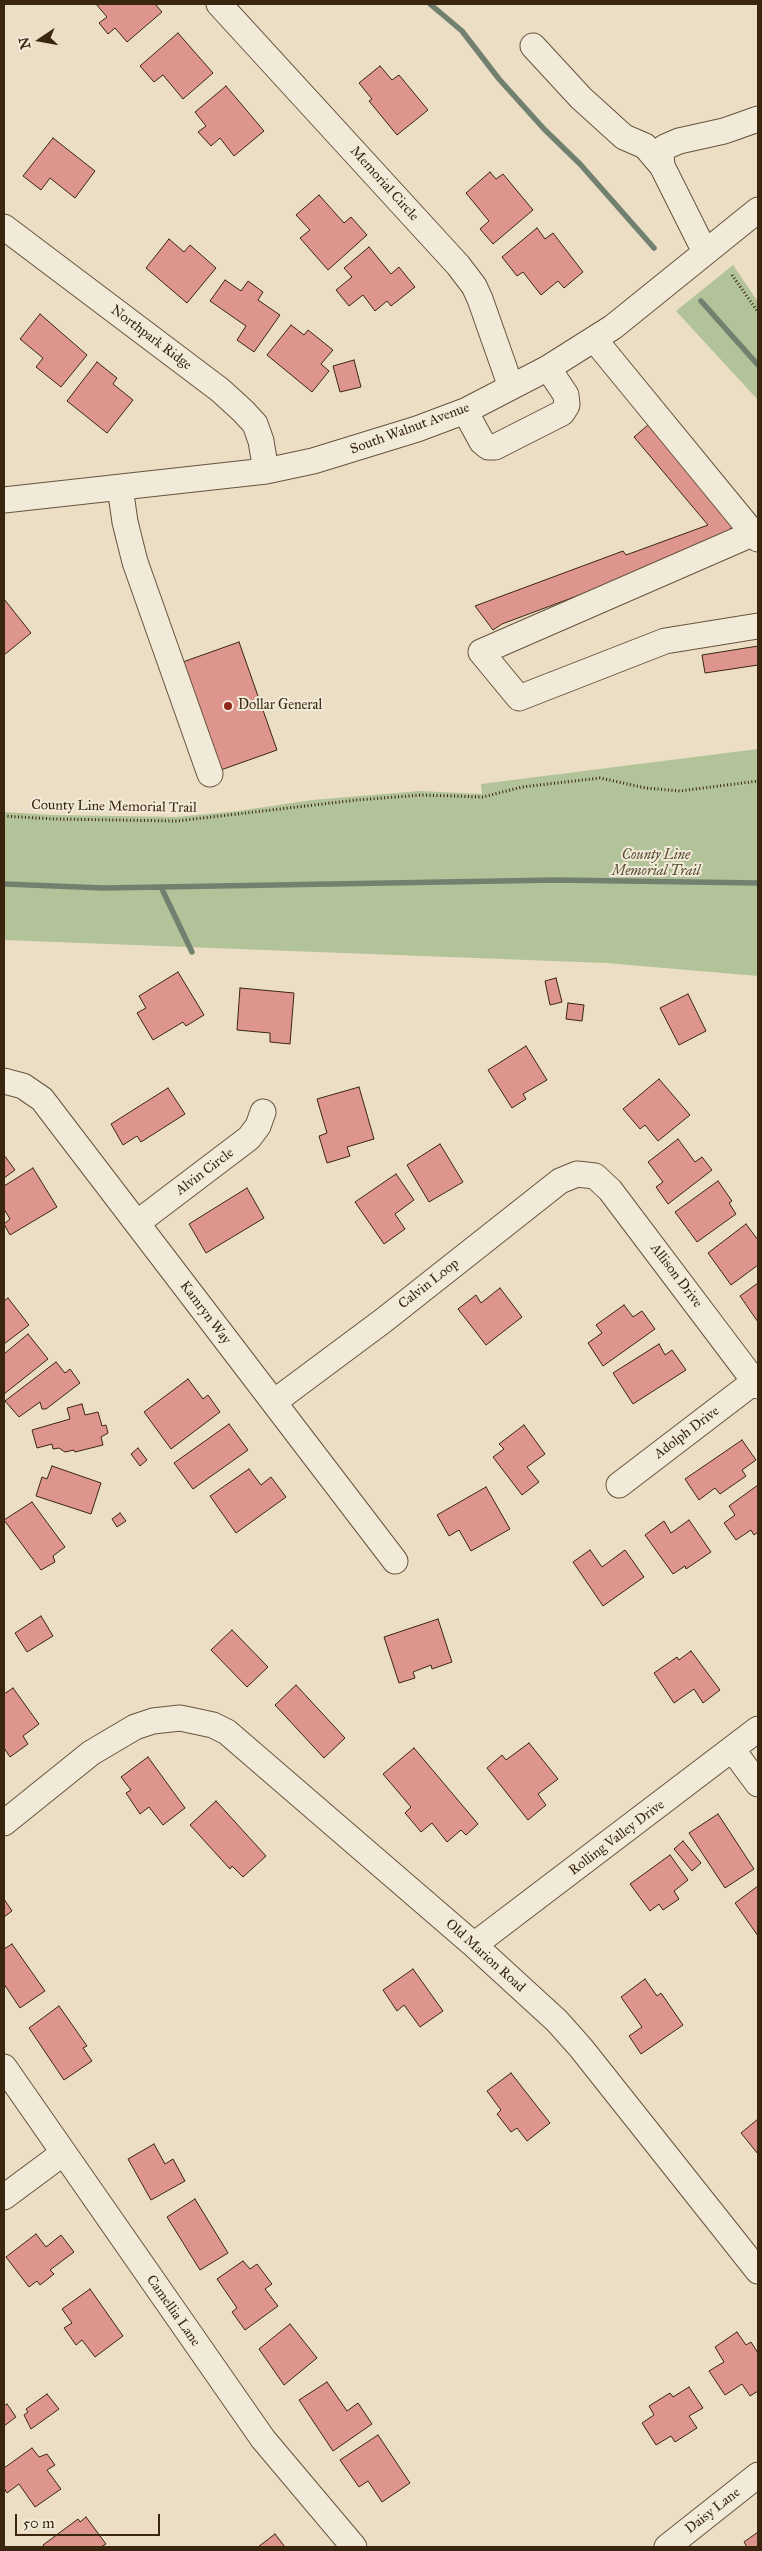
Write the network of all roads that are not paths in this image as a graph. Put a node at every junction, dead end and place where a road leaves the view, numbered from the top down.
1 (219, 4) edge
2 (533, 46) dead end
3 (758, 119) edge
4 (662, 166) junction
5 (758, 210) edge
6 (4, 227) edge
7 (705, 252) junction
8 (594, 339) junction
9 (548, 368) junction
10 (511, 387) junction
11 (465, 410) junction
12 (266, 471) junction
13 (120, 487) junction
14 (4, 500) edge
15 (756, 536) edge
16 (758, 626) edge
17 (210, 774) dead end
18 (4, 1081) edge
19 (263, 1112) dead end
20 (587, 1174) joint
21 (137, 1223) junction
22 (756, 1383) edge
23 (274, 1402) junction
24 (619, 1485) dead end
25 (395, 1561) dead end
26 (758, 1729) edge
27 (732, 1749) junction
28 (758, 1784) edge
29 (4, 1822) edge
30 (474, 1946) junction
31 (4, 2067) edge
32 (62, 2154) junction
33 (4, 2197) edge
34 (758, 2271) edge
35 (758, 2475) edge
36 (354, 2547) edge
37 (667, 2547) edge

1 - 10 street, Memorial Circle
2 - 4 street
3 - 4 street
4 - 7 street
5 - 7 street, South Walnut Avenue
6 - 12 street, Northpark Ridge
7 - 8 street, South Walnut Avenue
8 - 9 street, South Walnut Avenue
8 - 15 street
9 - 10 street, South Walnut Avenue
9 - 11 street
10 - 11 street, South Walnut Avenue
11 - 12 street, South Walnut Avenue
12 - 13 street, South Walnut Avenue
13 - 14 street, South Walnut Avenue
13 - 17 street
15 - 16 street
18 - 21 street, Kamryn Way
19 - 21 street, Alvin Circle
20 - 22 street, Allison Drive
20 - 23 street, Calvin Loop
21 - 23 street, Kamryn Way
22 - 24 street, Adolph Drive
23 - 25 street, Kamryn Way
26 - 27 street, Rolling Valley Drive
27 - 28 street
27 - 30 street, Rolling Valley Drive
29 - 30 street, Old Marion Road
30 - 34 street, Old Marion Road
31 - 32 street, Camellia Lane
32 - 33 street
32 - 36 street, Camellia Lane
35 - 37 street, Daisy Lane

